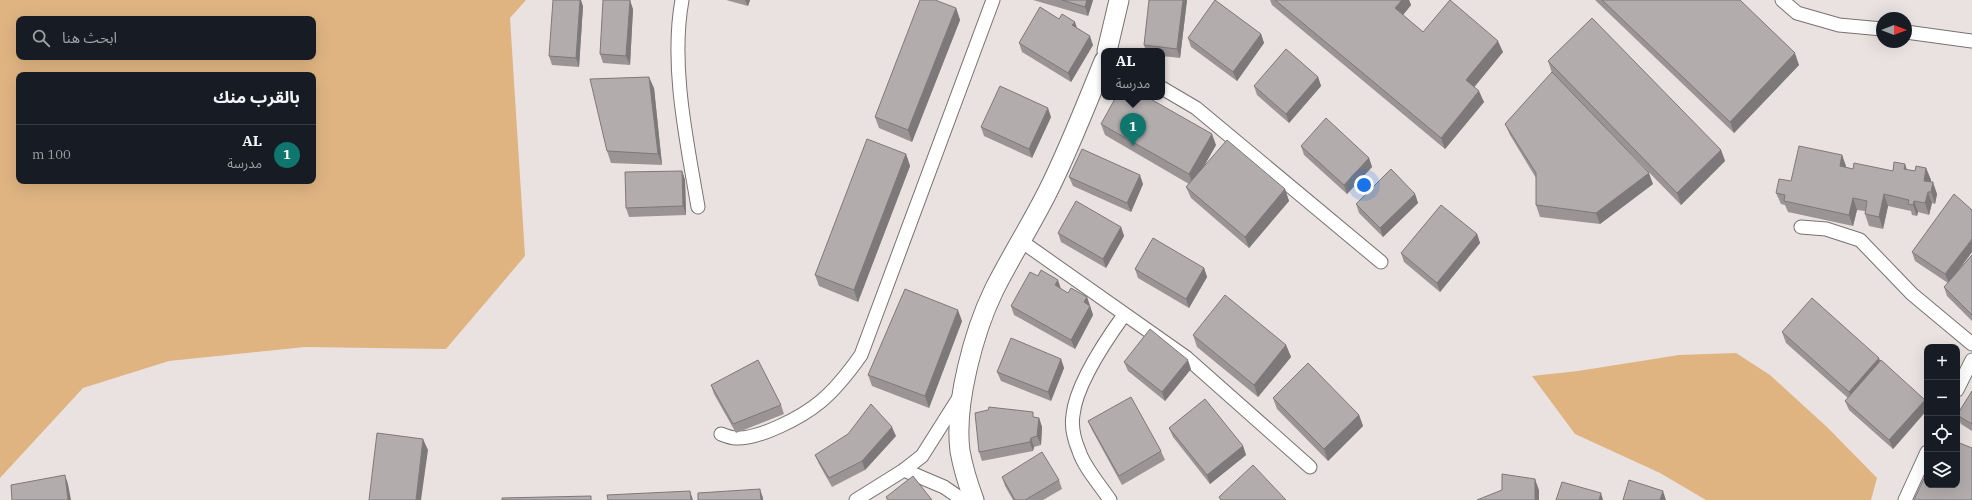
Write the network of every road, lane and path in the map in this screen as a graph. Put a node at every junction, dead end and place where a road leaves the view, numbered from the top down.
1 (682, 0) edge
2 (993, 0) edge
3 (1119, 0) edge
4 (1782, 0) edge
5 (1876, 28) edge
6 (1912, 33) edge
7 (1972, 41) edge
8 (1108, 48) edge
9 (1101, 68) edge
10 (1165, 90) edge
11 (698, 207) dead end
12 (1802, 227) dead end
13 (1021, 241) junction
14 (1381, 262) dead end
15 (1124, 315) junction
16 (1972, 344) edge
17 (1972, 360) edge
18 (1960, 384) edge
19 (962, 393) junction
20 (721, 434) dead end
21 (1924, 459) edge
22 (1310, 467) dead end
23 (904, 470) junction
24 (856, 500) edge
25 (963, 500) edge
26 (974, 500) edge
27 (1110, 500) edge
28 (1905, 500) edge

1 - 11 street
2 - 20 street
3 - 8 main road
4 - 5 street
6 - 7 street
9 - 13 main road
10 - 14 street
12 - 16 street
13 - 15 street
13 - 19 main road
15 - 22 street
15 - 27 street
17 - 18 street
19 - 23 street
19 - 26 main road
21 - 28 street
23 - 24 street
23 - 25 street

